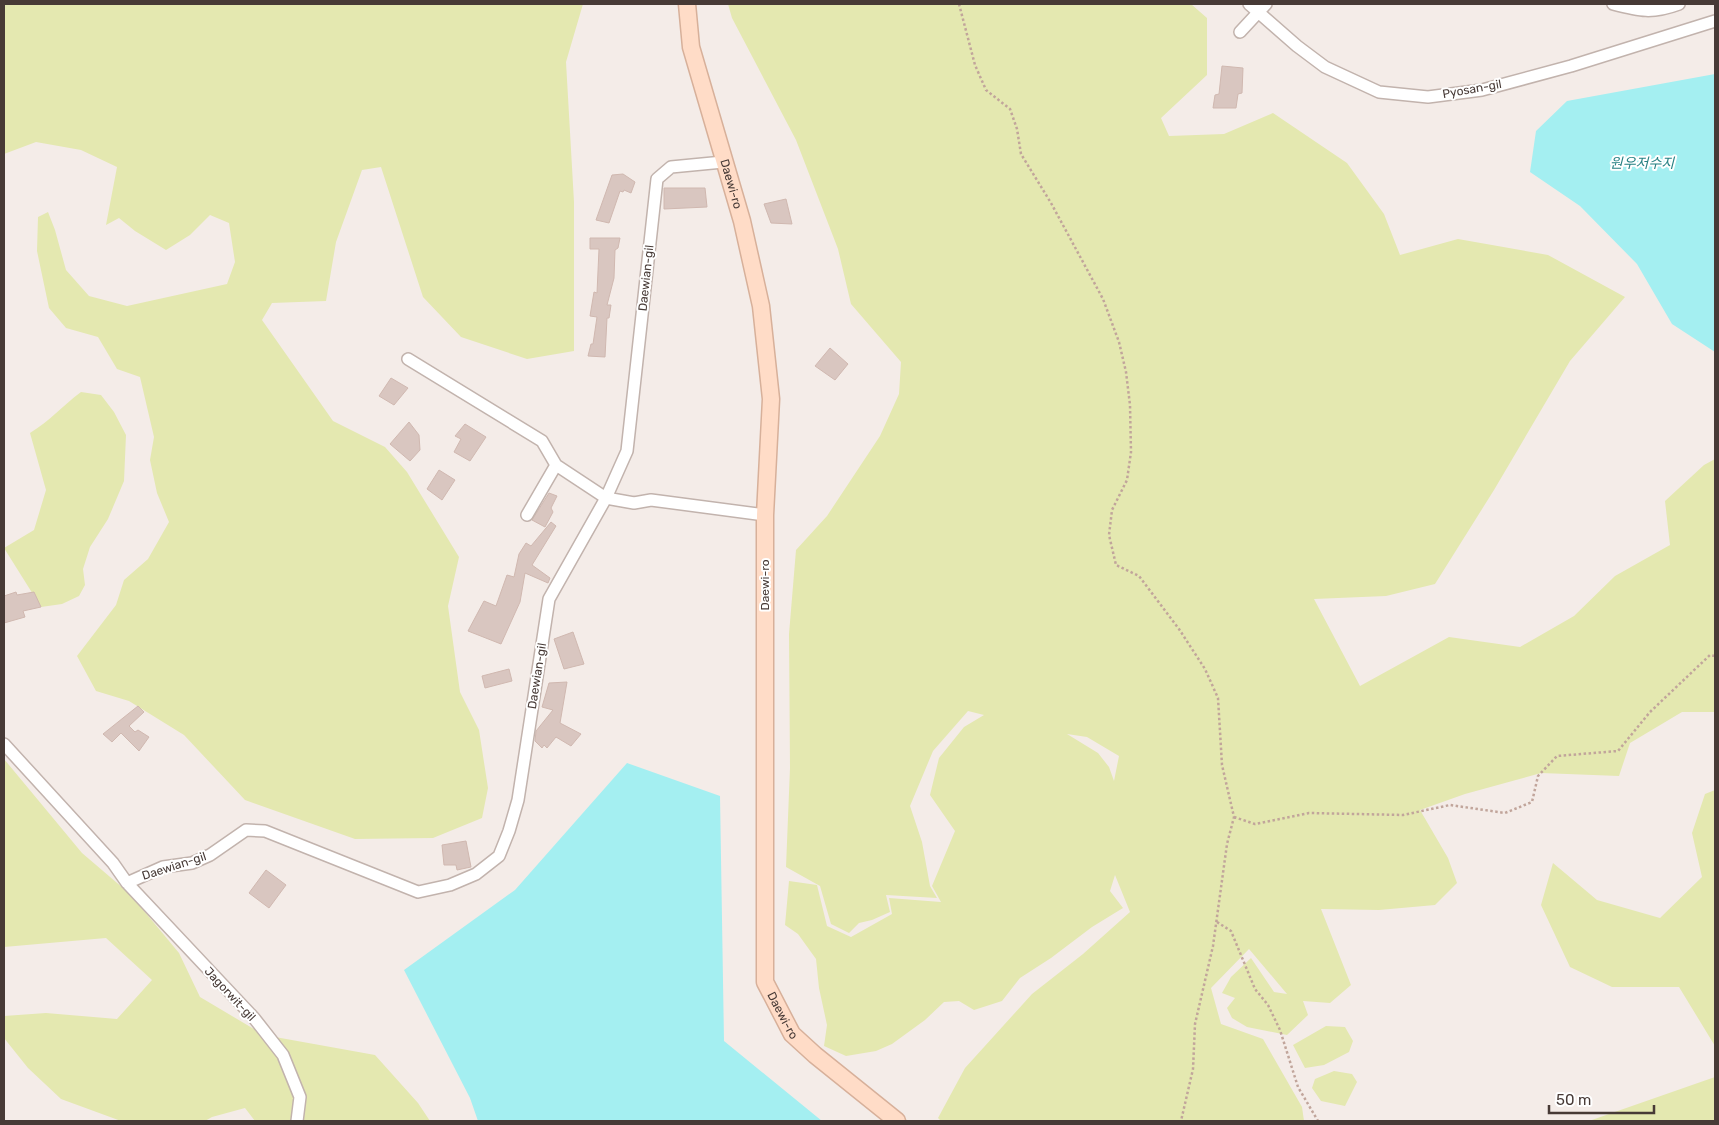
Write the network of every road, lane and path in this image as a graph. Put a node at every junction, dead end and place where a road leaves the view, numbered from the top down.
1 (687, 4) edge
2 (959, 4) edge
3 (1249, 4) edge
4 (1266, 4) edge
5 (1613, 4) edge
6 (1679, 4) edge
7 (1258, 13) junction
8 (1715, 21) edge
9 (1240, 32) dead end
10 (724, 162) junction
11 (408, 359) dead end
12 (556, 465) junction
13 (606, 498) junction
14 (527, 515) dead end
15 (765, 515) junction
16 (1715, 656) edge
17 (4, 744) edge
18 (1234, 816) junction
19 (127, 883) junction
20 (1216, 922) junction
21 (297, 1121) edge
22 (897, 1121) edge
23 (1181, 1121) edge
24 (1318, 1121) edge

1 - 10 main road, Daewi-ro
2 - 18 path
3 - 7 street, Pyosan-gil
4 - 7 street
5 - 6 street
7 - 8 street, Pyosan-gil
7 - 9 street
10 - 13 street, Daewian-gil
10 - 15 main road, Daewi-ro
11 - 12 street
12 - 13 street
12 - 14 street
13 - 15 street
13 - 19 street, Daewian-gil
15 - 22 main road, Daewi-ro
16 - 18 path
17 - 19 street, Jagorwit-gil
18 - 20 path
19 - 21 street, Jagorwit-gil
20 - 23 path
20 - 24 path

